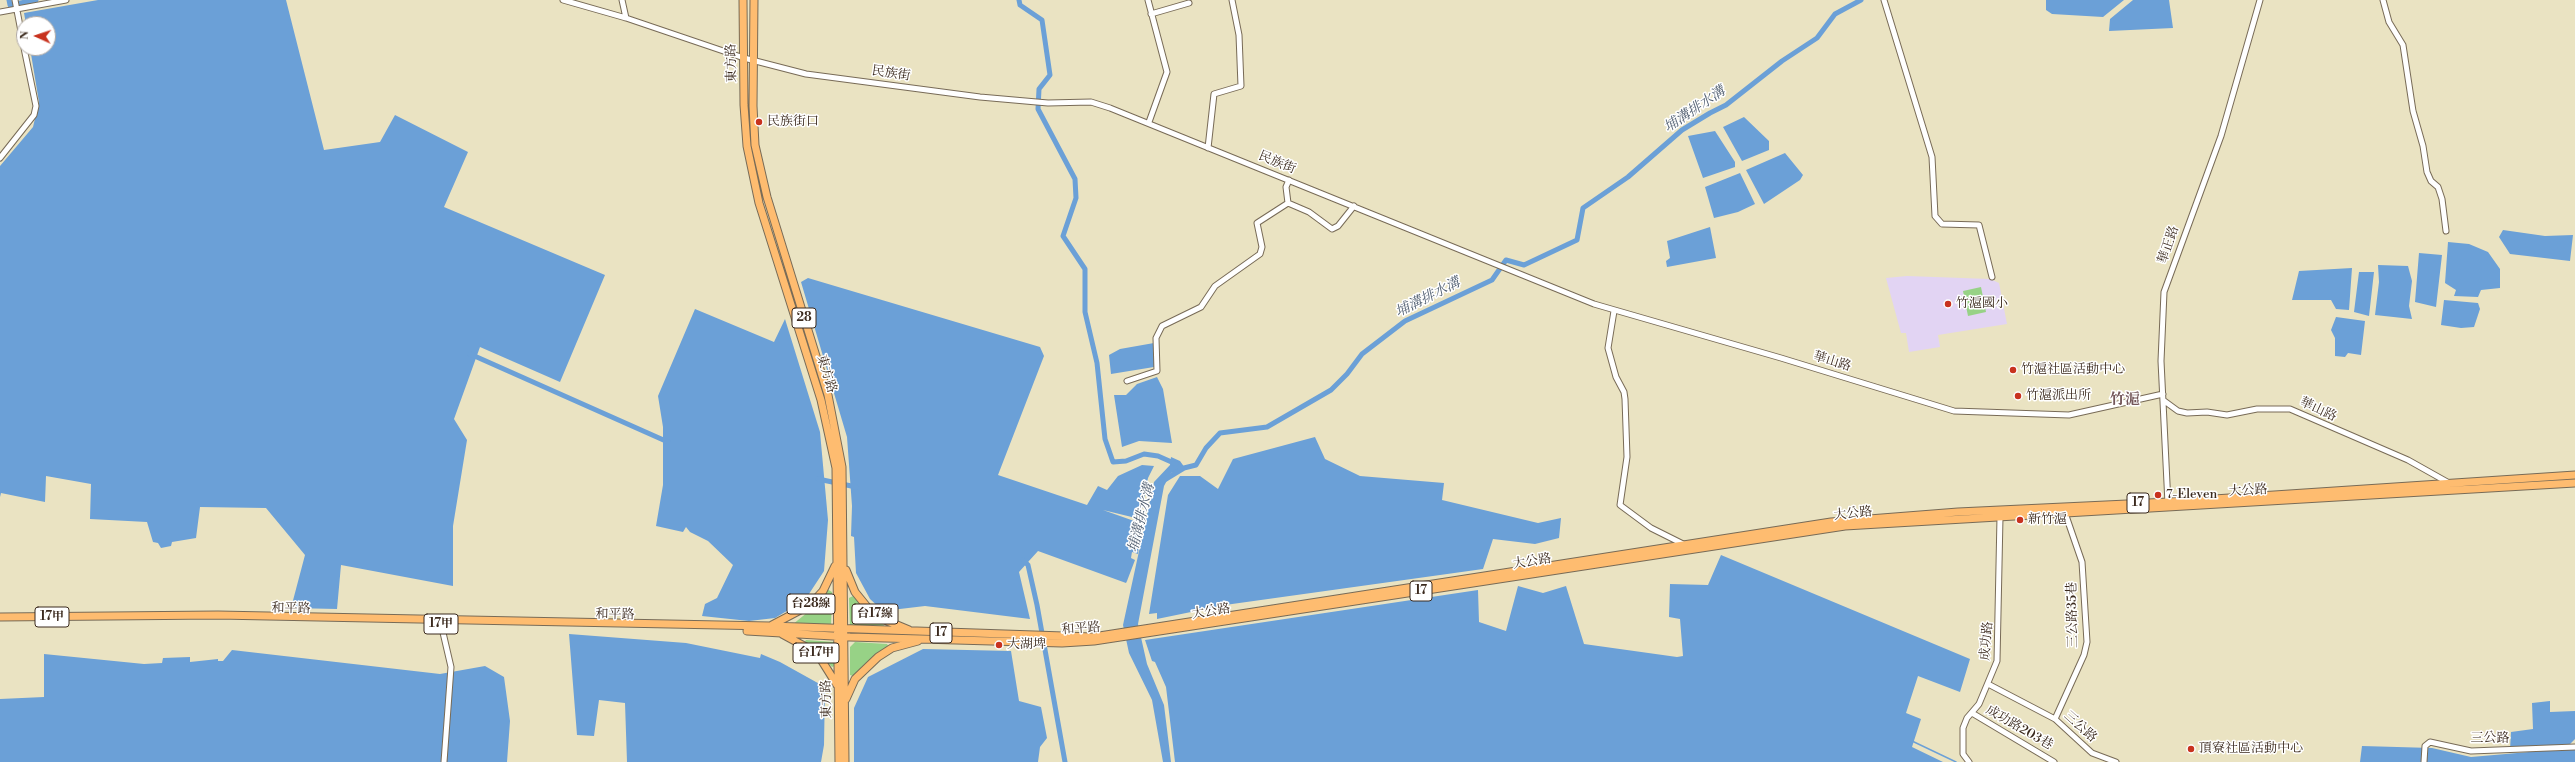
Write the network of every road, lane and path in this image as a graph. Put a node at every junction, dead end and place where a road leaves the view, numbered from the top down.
1 (66, 0) edge
2 (563, 0) edge
3 (622, 0) edge
4 (743, 0) edge
5 (754, 0) edge
6 (1148, 0) edge
7 (1232, 0) edge
8 (1884, 0) edge
9 (2260, 0) edge
10 (2383, 0) edge
11 (15, 1) edge
12 (1189, 3) dead end
13 (17, 9) junction
14 (0, 12) edge
15 (1151, 14) junction
16 (18, 16) edge
17 (626, 18) junction
18 (26, 56) edge
19 (744, 58) junction
20 (754, 60) junction
21 (1149, 122) junction
22 (1208, 148) junction
23 (0, 158) edge
24 (1289, 180) junction
25 (1288, 203) junction
26 (1354, 206) junction
27 (2446, 231) dead end
28 (1503, 268) joint
29 (1992, 277) dead end
30 (1614, 311) junction
31 (1126, 381) dead end
32 (2163, 394) junction
33 (2163, 400) junction
34 (2575, 475) edge
35 (2575, 483) edge
36 (2450, 486) junction
37 (2168, 505) junction
38 (2064, 511) junction
39 (2000, 517) junction
40 (1686, 545) junction
41 (1703, 545) junction
42 (840, 563) junction
43 (1490, 578) junction
44 (105, 616) junction
45 (0, 617) edge
46 (440, 624) junction
47 (770, 626) junction
48 (778, 632) junction
49 (841, 633) junction
50 (1123, 635) joint
51 (933, 636) junction
52 (1988, 684) junction
53 (839, 688) junction
54 (844, 709) junction
55 (1972, 713) junction
56 (2055, 719) junction
57 (2575, 747) edge
58 (444, 762) edge
59 (839, 762) edge
60 (845, 762) edge
61 (1969, 762) edge
62 (2054, 762) edge
63 (2116, 762) edge
64 (2424, 762) edge

1 - 13 street
2 - 17 street
3 - 17 street
4 - 19 main road, 東方路 / 28
5 - 20 main road, 東方路 / 28
6 - 15 street
7 - 22 street
8 - 29 street
9 - 32 street, 華正路
10 - 27 street
11 - 13 street
12 - 15 street
13 - 14 street
13 - 16 street
15 - 21 street
17 - 19 street
18 - 23 street
19 - 20 street, 民族街
19 - 42 main road, 東方路 / 28
20 - 21 street, 民族街
20 - 42 main road, 東方路 / 28
21 - 22 street, 民族街
22 - 24 street, 民族街
24 - 25 street
24 - 26 street, 民族街
25 - 26 street
25 - 31 street
26 - 28 street, 民族街
28 - 30 street, 華山路
30 - 32 street, 華山路
30 - 40 street
32 - 33 street, 華正路
33 - 36 street, 華山路
33 - 37 street, 華正路
34 - 36 main road, 大公路 / 17
35 - 36 main road, 大公路 / 17
36 - 37 main road, 大公路 / 17
37 - 38 main road, 大公路 / 17
38 - 39 main road, 大公路 / 17
38 - 41 main road, 大公路 / 17
38 - 56 street, 三公路35巷
39 - 41 main road, 大公路 / 17
39 - 52 street, 成功路
40 - 41 main road, 大公路 / 17
40 - 43 main road, 大公路 / 17
41 - 43 main road, 大公路 / 17
42 - 47 main road, 台28線
42 - 49 main road, 東方路 / 28
42 - 51 main road, 台17線
43 - 50 main road, 大公路 / 17
44 - 45 main road, 和平路 / 17甲
44 - 46 main road, 和平路 / 17甲
44 - 47 main road, 和平路 / 17甲
46 - 48 main road, 和平路 / 17甲
46 - 58 street
47 - 49 main road, 和平路 / 17甲
48 - 49 main road, 和平路 / 17甲
48 - 53 main road, 台17甲
49 - 51 main road, 和平路 / 17
49 - 53 main road, 東方路
49 - 54 main road, 東方路
50 - 51 main road, 和平路 / 17
51 - 54 main road
52 - 55 street, 成功路
52 - 56 street, 三公路
53 - 59 main road, 東方路
54 - 60 main road, 東方路
55 - 61 street, 成功路
55 - 62 street, 成功路203巷
56 - 63 street, 三公路
57 - 64 street, 三公路

